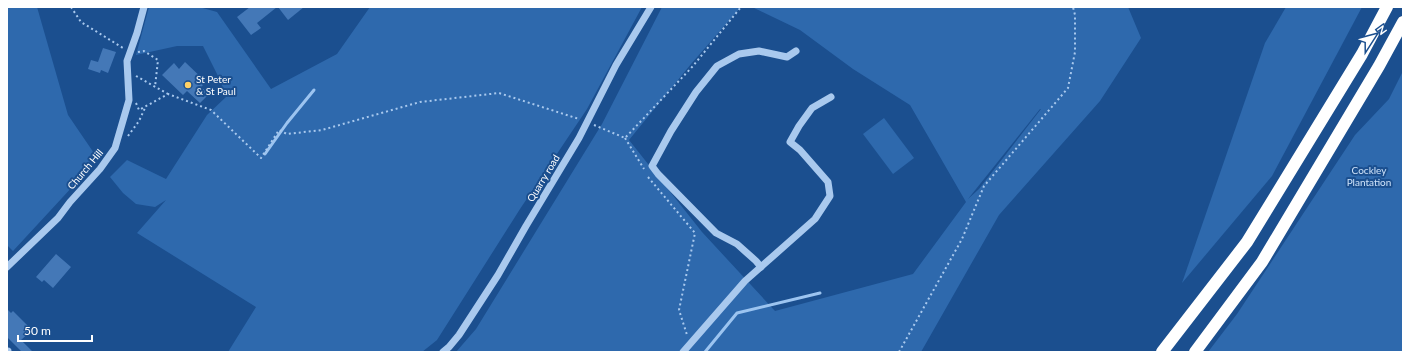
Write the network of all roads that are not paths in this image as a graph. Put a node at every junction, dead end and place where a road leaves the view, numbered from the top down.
1 (651, 7) edge
2 (1387, 7) edge
3 (143, 11) edge
4 (1403, 22) edge
5 (796, 51) dead end
6 (831, 97) dead end
7 (7, 267) edge
8 (761, 267) junction
9 (685, 349) edge
10 (443, 352) edge
11 (1162, 352) edge
12 (1195, 352) edge

1 - 10 street, Quarry road
2 - 11 highway
3 - 7 street, Church Hill
4 - 12 highway
5 - 8 street
6 - 8 street
8 - 9 street

